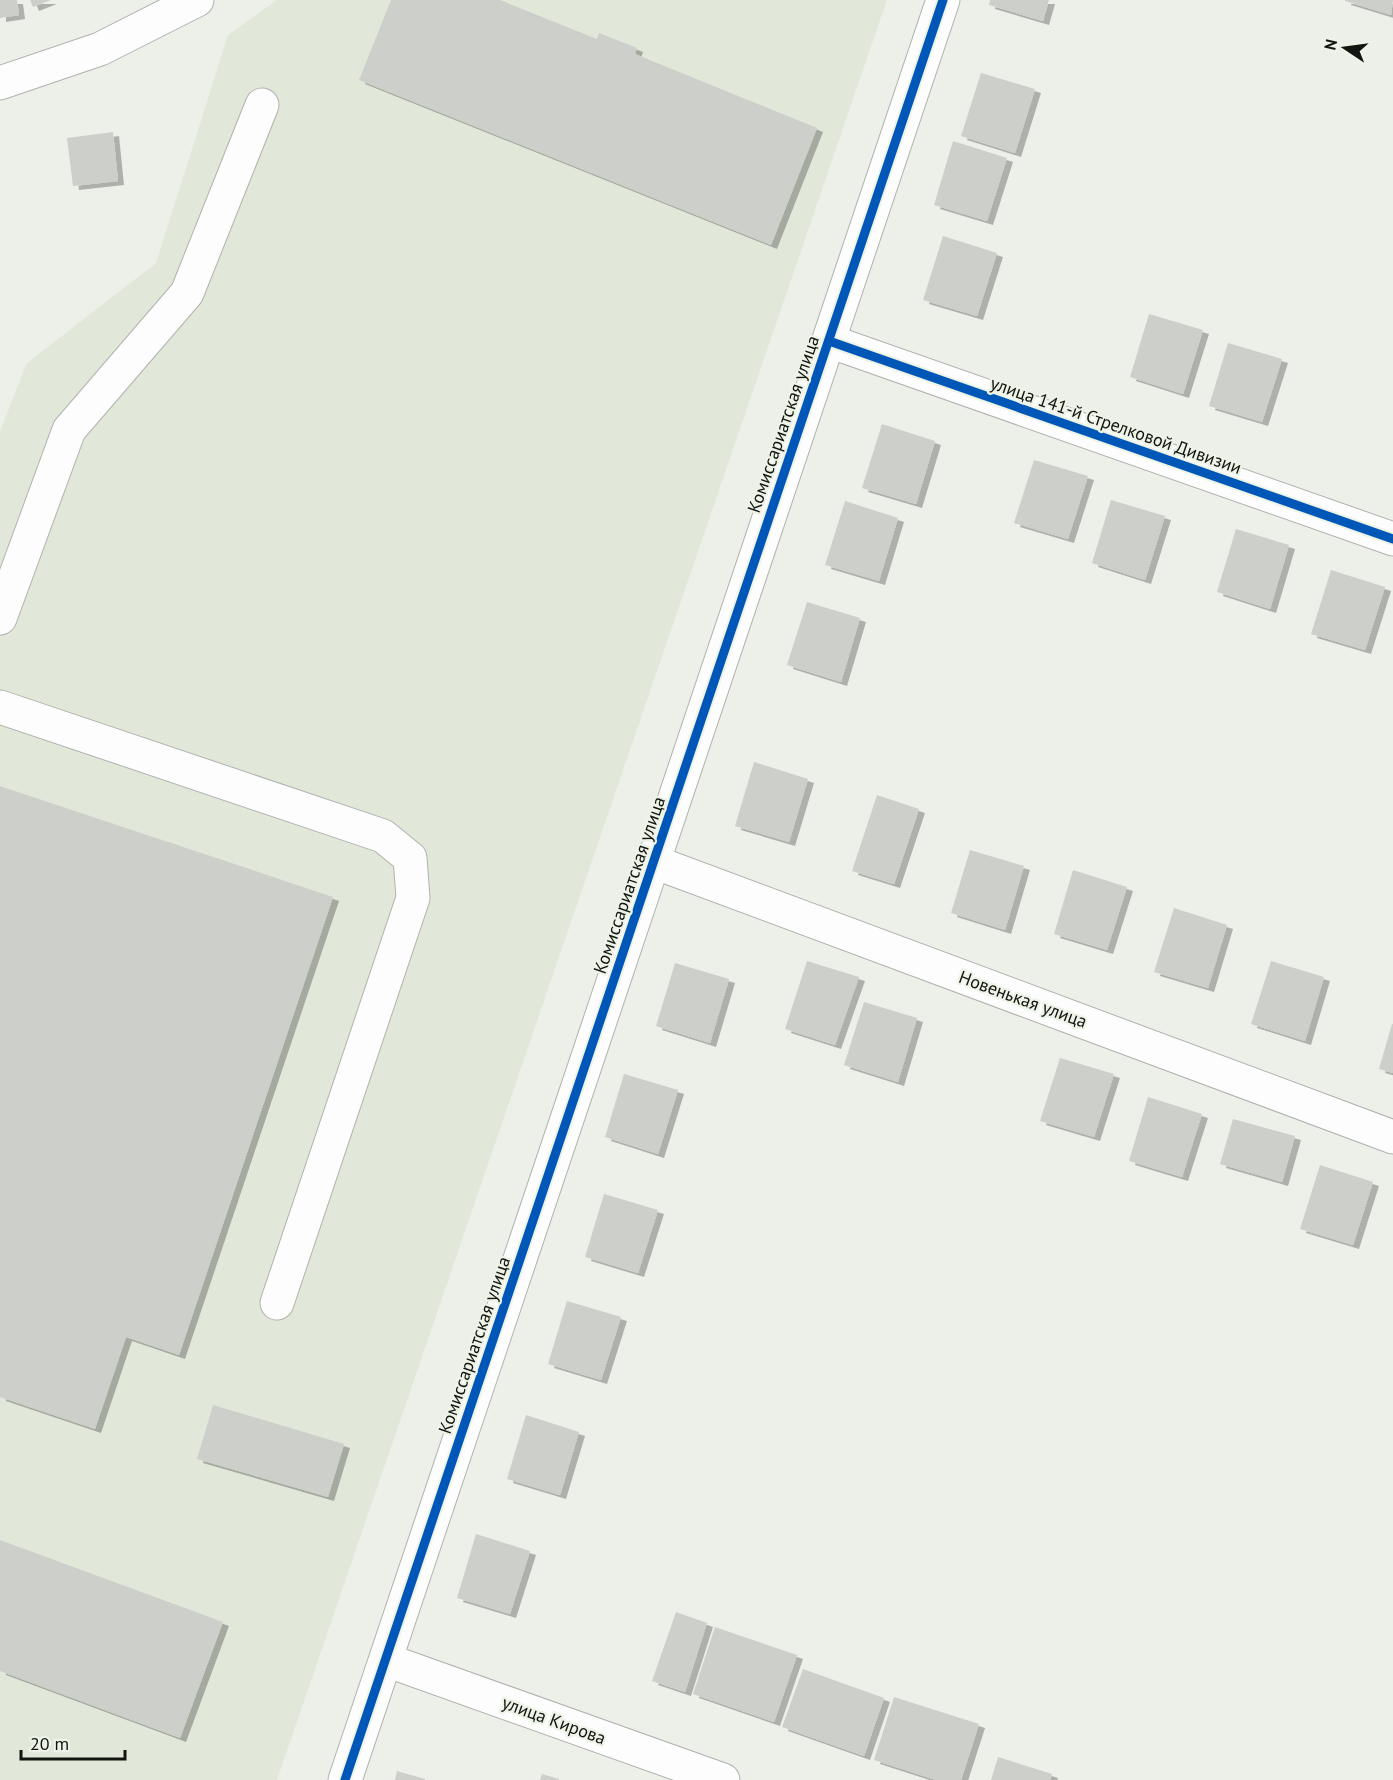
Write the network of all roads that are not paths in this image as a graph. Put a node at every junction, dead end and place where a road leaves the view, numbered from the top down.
1 (197, 0) edge
2 (944, 0) edge
3 (0, 83) edge
4 (262, 105) dead end
5 (829, 341) junction
6 (1393, 539) edge
7 (0, 618) edge
8 (0, 707) edge
9 (654, 862) junction
10 (1393, 1137) edge
11 (277, 1303) dead end
12 (386, 1660) junction
13 (345, 1780) edge
14 (723, 1780) edge

1 - 3 street
2 - 5 street, Комиссариатская улица
4 - 7 street
5 - 6 street, улица 141-й Стрелковой Дивизии
5 - 9 street, Комиссариатская улица
8 - 11 street
9 - 10 street, Новенькая улица
9 - 12 street, Комиссариатская улица
12 - 13 street, Комиссариатская улица
12 - 14 street, улица Кирова

